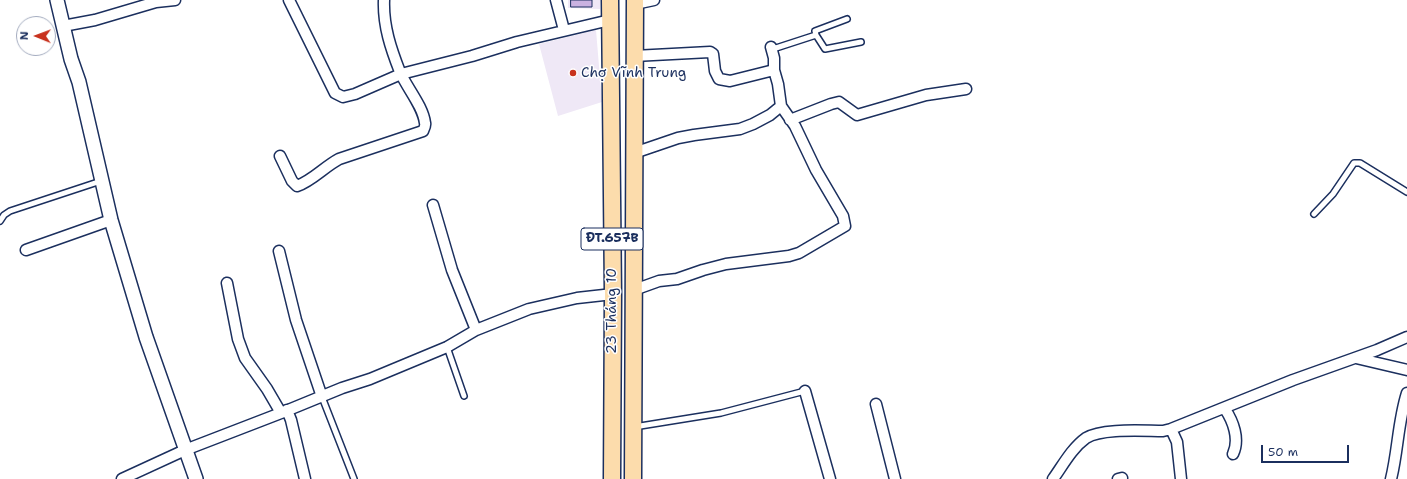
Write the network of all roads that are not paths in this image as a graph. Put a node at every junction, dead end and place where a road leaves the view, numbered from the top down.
1 (57, 0) edge
2 (175, 0) edge
3 (289, 0) edge
4 (384, 0) edge
5 (556, 0) edge
6 (610, 0) edge
7 (654, 0) edge
8 (635, 2) edge
9 (848, 19) dead end
10 (610, 20) junction
11 (63, 26) junction
12 (564, 30) junction
13 (816, 36) junction
14 (861, 42) dead end
15 (771, 47) joint
16 (634, 56) junction
17 (774, 70) junction
18 (401, 74) junction
19 (966, 89) dead end
20 (782, 106) junction
21 (790, 120) junction
22 (634, 153) junction
23 (280, 156) dead end
24 (102, 181) junction
25 (1407, 192) edge
26 (433, 205) dead end
27 (1314, 214) dead end
28 (111, 220) junction
29 (0, 221) edge
30 (26, 250) dead end
31 (279, 251) dead end
32 (227, 283) dead end
33 (634, 290) junction
34 (613, 294) junction
35 (476, 330) junction
36 (1407, 337) edge
37 (447, 347) junction
38 (1355, 358) junction
39 (1407, 370) edge
40 (805, 391) joint
41 (1407, 393) edge
42 (322, 396) junction
43 (464, 396) dead end
44 (876, 404) dead end
45 (1224, 409) junction
46 (284, 412) junction
47 (633, 427) junction
48 (1171, 429) junction
49 (185, 450) junction
50 (1233, 454) dead end
51 (122, 479) edge
52 (196, 479) edge
53 (305, 479) edge
54 (354, 479) edge
55 (612, 479) edge
56 (633, 479) edge
57 (830, 479) edge
58 (896, 479) edge
59 (1053, 479) edge
60 (1182, 479) edge
61 (1392, 479) edge

1 - 11 street
2 - 11 street
3 - 18 street
4 - 18 street
5 - 12 street
6 - 10 main road, 23 Tháng 10 / ĐT.657B
7 - 8 street
8 - 16 main road, 23 Tháng 10 / ĐT.657B
9 - 13 lane
10 - 12 street
10 - 34 main road, 23 Tháng 10 / ĐT.657B
11 - 24 street
12 - 18 street
13 - 14 lane
13 - 15 lane
15 - 17 street
16 - 17 street
16 - 22 main road, 23 Tháng 10 / ĐT.657B
17 - 20 street
18 - 23 street
19 - 21 street
20 - 21 street
20 - 22 street
21 - 33 street
22 - 33 main road, 23 Tháng 10 / ĐT.657B
24 - 28 street
24 - 29 lane
25 - 27 lane
26 - 35 street
28 - 30 street
28 - 49 street
31 - 42 street
32 - 46 street
33 - 34 main road
33 - 47 main road, 23 Tháng 10 / ĐT.657B
34 - 35 street
34 - 55 main road, 23 Tháng 10 / ĐT.657B
35 - 37 street
36 - 38 street
37 - 42 street
37 - 43 lane
38 - 39 street
38 - 45 street
40 - 47 lane
40 - 57 street
41 - 61 street
42 - 46 street
42 - 54 lane
44 - 58 street
45 - 48 street
45 - 50 street
46 - 49 street
46 - 53 street
47 - 56 main road, 23 Tháng 10 / ĐT.657B
48 - 59 street
48 - 60 street
49 - 51 street
49 - 52 street

